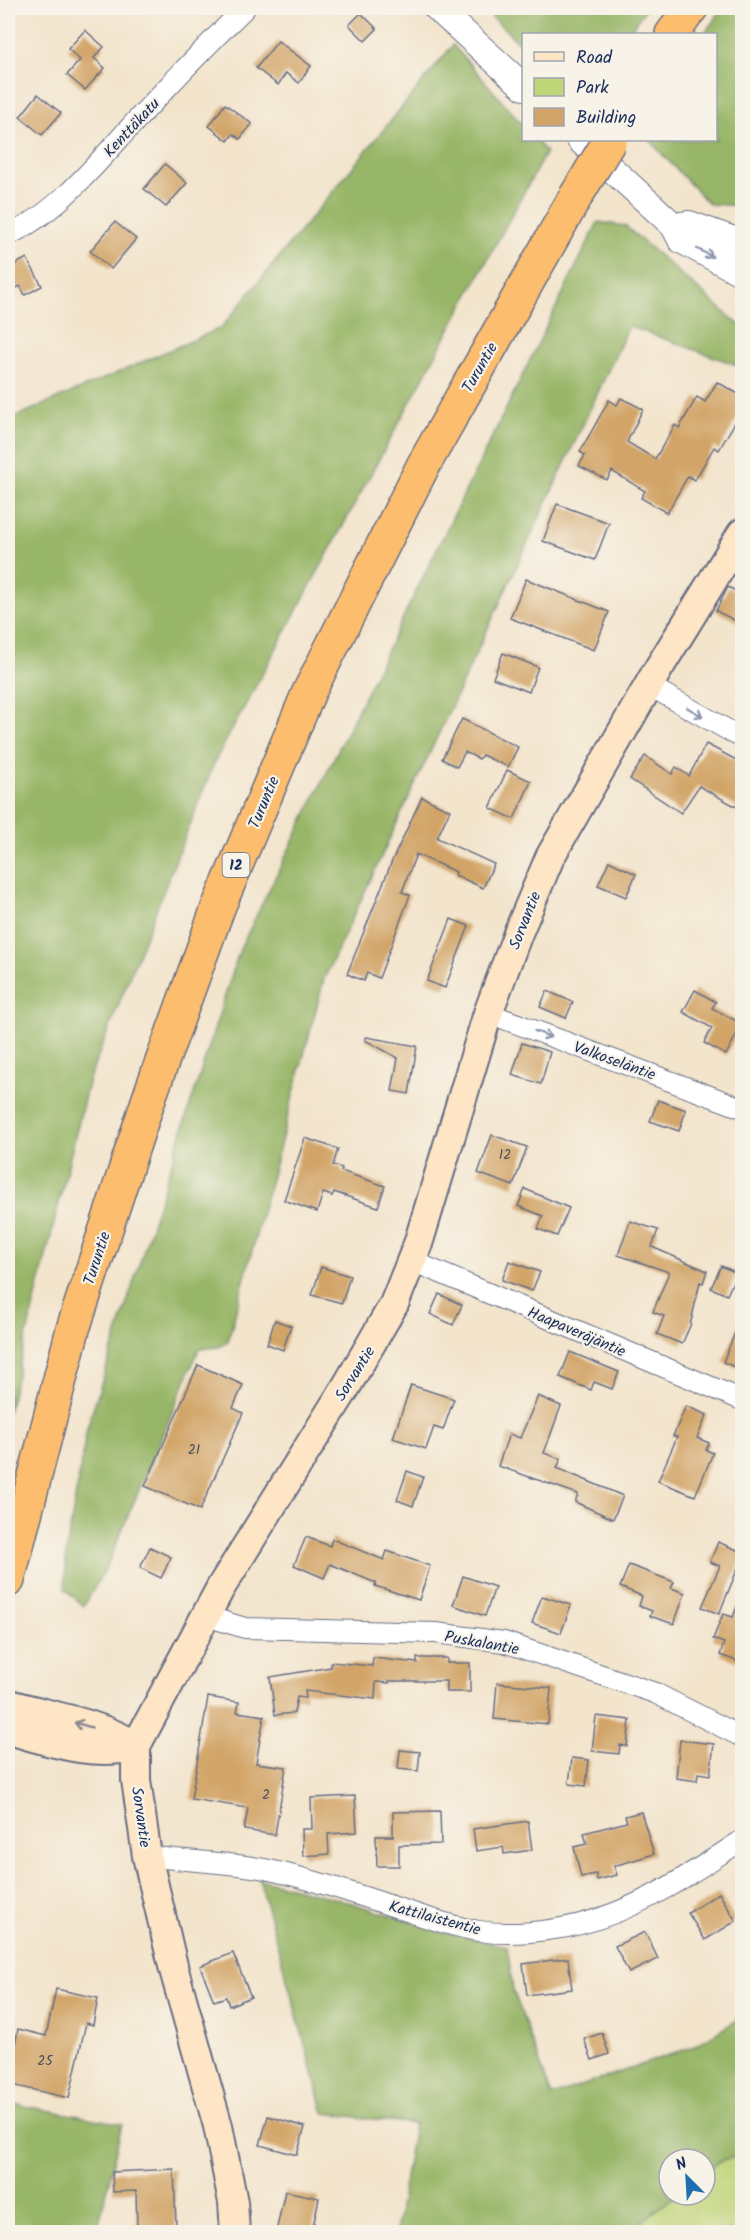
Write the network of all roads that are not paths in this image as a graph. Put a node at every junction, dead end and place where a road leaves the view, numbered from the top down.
1 (245, 8) edge
2 (437, 8) edge
3 (691, 8) edge
4 (673, 33) edge
5 (522, 85) edge
6 (581, 141) edge
7 (609, 141) edge
8 (674, 226) junction
9 (8, 235) edge
10 (742, 243) edge
11 (742, 273) edge
12 (742, 533) edge
13 (648, 685) junction
14 (742, 738) edge
15 (488, 1013) junction
16 (742, 1108) edge
17 (412, 1261) junction
18 (742, 1400) edge
19 (8, 1580) edge
20 (206, 1616) junction
21 (8, 1706) edge
22 (8, 1730) edge
23 (742, 1737) edge
24 (136, 1746) junction
25 (742, 1840) edge
26 (147, 1856) junction
27 (235, 2232) edge

1 - 9 street, Kenttäkatu
2 - 5 street
3 - 4 highway
6 - 8 street
7 - 19 highway, Turuntie / 12, bridge
8 - 10 street
8 -> 11 street
12 - 13 main road, Sorvantie
13 -> 14 street
13 - 15 main road, Sorvantie
15 -> 16 street, Valkoseläntie
15 - 17 main road, Sorvantie
17 - 18 street, Haapaveräjäntie
17 - 20 main road, Sorvantie
20 - 23 street, Puskalantie
20 - 24 main road, Sorvantie
24 -> 21 main road
22 - 24 main road
24 - 26 main road, Sorvantie
25 - 26 street, Kattilaistentie
26 - 27 main road, Sorvantie

